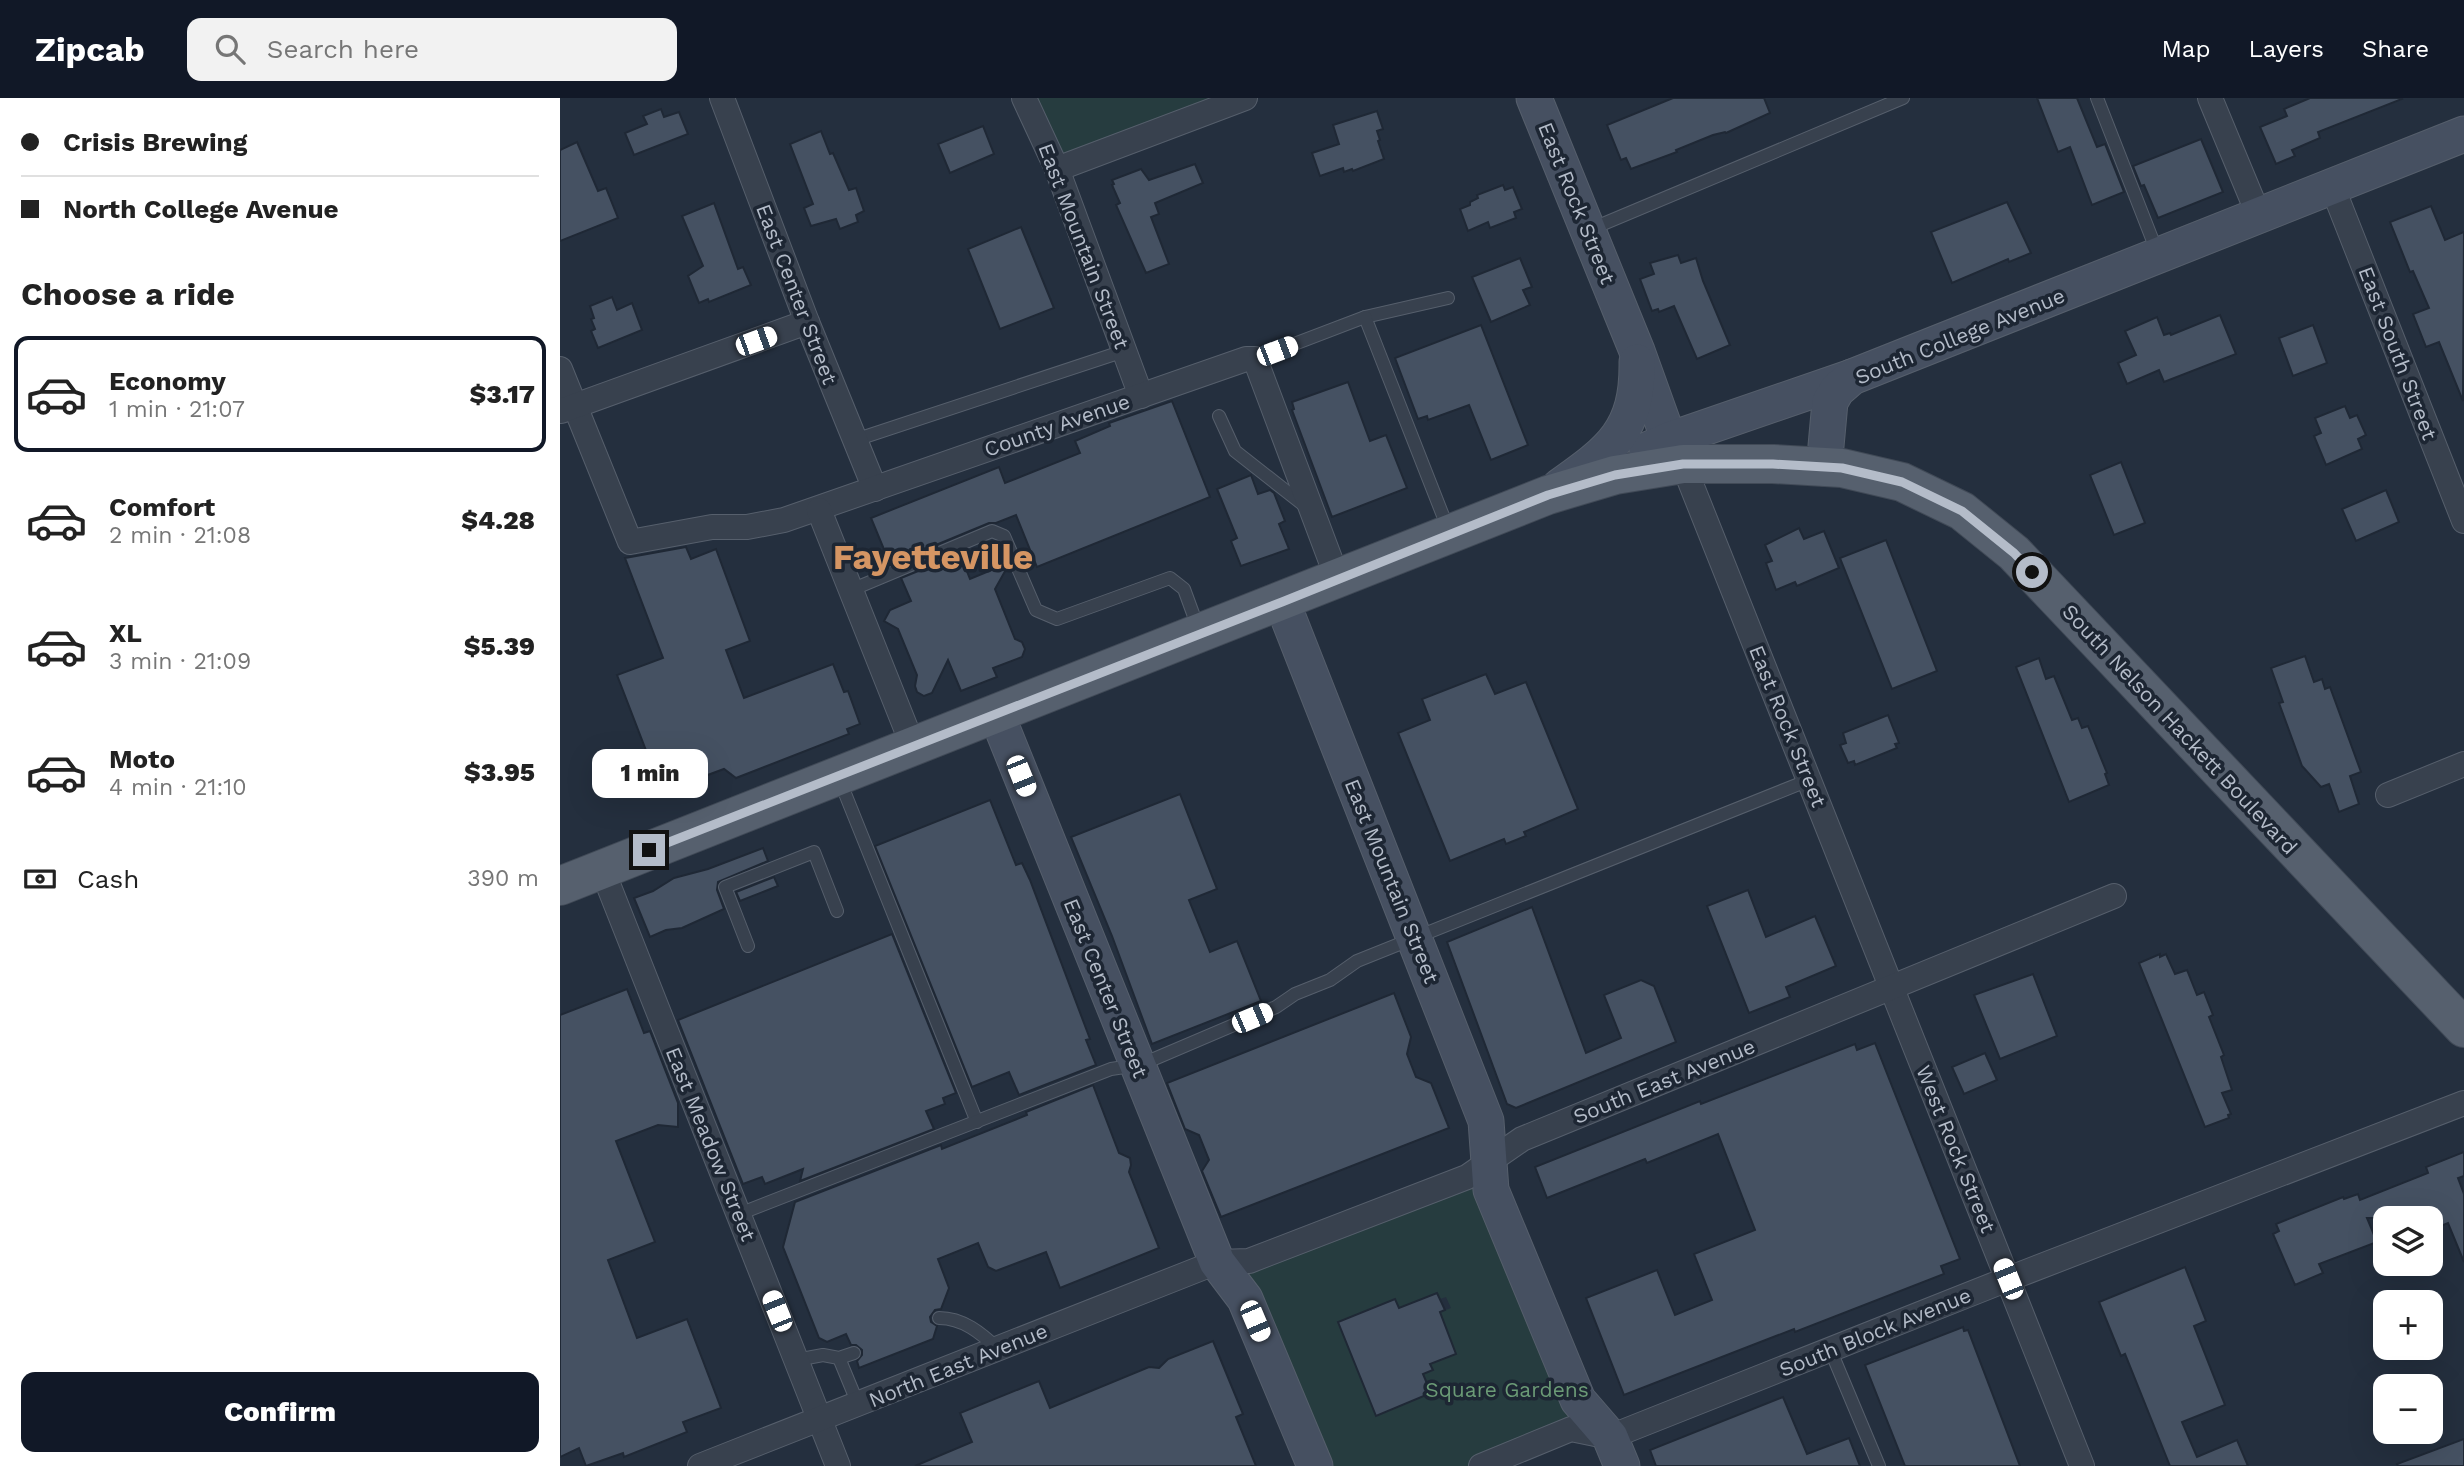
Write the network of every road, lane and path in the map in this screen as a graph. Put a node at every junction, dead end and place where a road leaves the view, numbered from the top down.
1 (722, 98) edge
2 (1024, 98) edge
3 (1245, 98) edge
4 (1534, 98) edge
5 (1903, 98) edge
6 (2097, 98) edge
7 (2210, 98) edge
8 (2464, 134) edge
9 (1057, 169) junction
10 (2332, 186) junction
11 (2259, 216) junction
12 (1588, 230) junction
13 (2159, 256) junction
14 (1448, 298) dead end
15 (1365, 317) junction
16 (807, 322) junction
17 (1124, 351) junction
18 (1637, 351) junction
19 (1255, 359) junction
20 (560, 369) edge
21 (1852, 377) junction
22 (1141, 396) junction
23 (568, 409) edge
24 (1219, 416) dead end
25 (855, 440) junction
26 (1677, 456) junction
27 (1824, 468) junction
28 (874, 489) junction
29 (1548, 495) junction
30 (819, 510) junction
31 (1311, 510) junction
32 (2464, 521) edge
33 (1450, 535) junction
34 (1338, 580) junction
35 (851, 590) junction
36 (1282, 602) junction
37 (1200, 634) junction
38 (996, 713) junction
39 (913, 746) junction
40 (2464, 764) edge
41 (838, 775) junction
42 (1809, 780) junction
43 (2388, 795) dead end
44 (602, 869) junction
45 (560, 886) edge
46 (2114, 896) dead end
47 (837, 911) dead end
48 (1414, 939) junction
49 (748, 946) dead end
50 (1892, 989) junction
51 (2464, 1028) edge
52 (1138, 1065) junction
53 (2464, 1103) edge
54 (977, 1122) junction
55 (1488, 1163) junction
56 (738, 1214) junction
57 (1217, 1262) junction
58 (2008, 1279) junction
59 (939, 1318) dead end
60 (998, 1349) junction
61 (1830, 1349) junction
62 (854, 1353) dead end
63 (839, 1358) junction
64 (796, 1360) junction
65 (858, 1404) junction
66 (819, 1419) junction
67 (1616, 1451) edge
68 (700, 1466) edge
69 (838, 1466) edge
70 (1315, 1466) edge
71 (1481, 1466) edge
72 (1879, 1466) edge
73 (2082, 1466) edge

1 - 16 street, East Center Street
2 - 9 street, East Mountain Street
3 - 9 street
4 - 12 street, East Rock Street
5 - 12 lane
6 - 13 lane
7 - 11 street
8 - 10 street, South College Avenue
9 - 17 street, East Mountain Street
10 - 11 street, South College Avenue
10 - 32 street, East South Street
11 - 13 street, South College Avenue
12 - 18 street, East Rock Street
13 - 21 street, South College Avenue
14 - 15 lane
15 - 19 lane
15 - 33 lane
16 - 23 street
16 - 25 street, East Center Street
17 - 22 street, East Mountain Street
17 - 25 lane
18 - 26 street, East Rock Street
18 - 29 street
19 - 22 street, County Avenue
19 - 31 street
20 - 23 street
21 - 26 street
21 - 27 street, South College Avenue
22 - 28 street, County Avenue
23 - 30 street, County Avenue
24 - 31 lane
25 - 28 street, East Center Street
26 - 27 main road
26 - 29 main road
26 - 42 street, East Rock Street
27 - 51 main road, South Nelson Hackett Boulevard
28 - 30 street, County Avenue
29 - 33 main road
30 - 35 street
31 - 34 street
33 - 34 main road
34 - 36 main road
35 - 37 lane
35 - 39 street
36 - 37 main road
36 - 48 street, East Mountain Street
37 - 38 main road
38 - 39 main road
38 - 52 street, East Center Street
39 - 41 main road
40 - 43 street
41 - 44 main road
41 - 54 lane
42 - 48 lane
42 - 50 street, East Rock Street
44 - 45 main road
44 - 56 street, East Meadow Street
46 - 50 street, South East Avenue
47 - 49 lane
48 - 52 lane
48 - 55 street, East Mountain Street
50 - 55 street, South East Avenue
50 - 58 street, West Rock Street
52 - 54 lane
52 - 57 street, East Center Street
53 - 58 street, South Block Avenue
54 - 56 lane
55 - 57 street, South East Avenue
55 - 67 street, East Mountain Street
56 - 64 street, East Meadow Street
57 - 60 street, North East Avenue
57 - 70 street, East Center Street
58 - 61 street, South Block Avenue
58 - 73 street, West Rock Street
59 - 60 lane
60 - 65 street, North East Avenue
61 - 67 street, South Block Avenue
61 - 72 lane
62 - 63 lane
63 - 64 lane
63 - 65 lane
64 - 66 street, East Meadow Street
65 - 66 street, North East Avenue
66 - 68 street, North East Avenue
66 - 69 street, East Meadow Street
67 - 71 street

